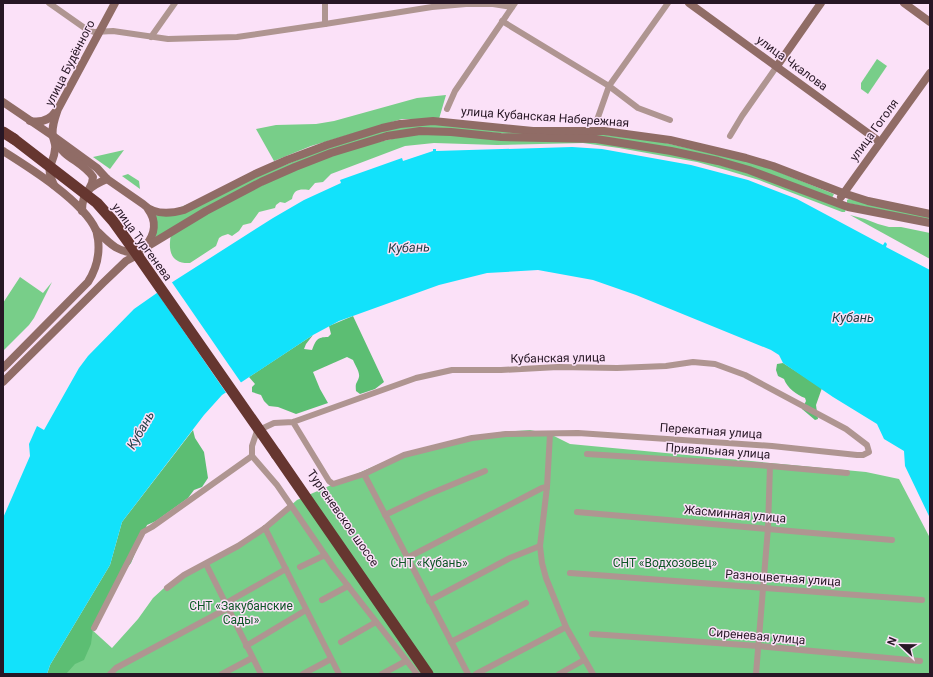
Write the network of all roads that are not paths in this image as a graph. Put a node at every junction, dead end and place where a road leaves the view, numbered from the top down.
1 (49, 3) edge
2 (115, 3) edge
3 (175, 3) edge
4 (325, 3) edge
5 (668, 3) edge
6 (689, 3) edge
7 (821, 3) edge
8 (904, 3) edge
9 (513, 5) edge
10 (502, 21) junction
11 (930, 22) edge
12 (325, 24) junction
13 (99, 32) junction
14 (151, 37) junction
15 (777, 66) junction
16 (930, 73) edge
17 (609, 86) junction
18 (3, 102) edge
19 (58, 109) junction
20 (447, 109) dead end
21 (29, 120) junction
22 (597, 120) dead end
23 (670, 120) dead end
24 (6, 131) edge
25 (53, 136) junction
26 (730, 136) dead end
27 (880, 142) junction
28 (3, 151) edge
29 (64, 153) junction
30 (76, 154) junction
31 (16, 160) junction
32 (52, 161) junction
33 (107, 179) junction
34 (54, 186) junction
35 (88, 191) junction
36 (843, 193) junction
37 (838, 203) junction
38 (148, 209) junction
39 (82, 211) junction
40 (930, 214) edge
41 (930, 223) edge
42 (96, 230) junction
43 (141, 251) junction
44 (193, 334) joint
45 (3, 368) edge
46 (3, 382) edge
47 (293, 422) junction
48 (549, 434) junction
49 (869, 452) joint
50 (587, 454) dead end
51 (252, 456) junction
52 (277, 457) junction
53 (770, 466) junction
54 (485, 471) dead end
55 (848, 473) dead end
56 (364, 474) junction
57 (547, 487) junction
58 (291, 506) junction
59 (577, 512) dead end
60 (385, 515) junction
61 (265, 528) junction
62 (768, 528) junction
63 (892, 540) dead end
64 (540, 546) junction
65 (325, 555) junction
66 (407, 558) junction
67 (207, 565) junction
68 (300, 567) dead end
69 (286, 569) junction
70 (570, 573) dead end
71 (348, 586) junction
72 (762, 587) junction
73 (167, 588) dead end
74 (322, 600) dead end
75 (922, 600) dead end
76 (429, 601) junction
77 (526, 604) dead end
78 (227, 606) junction
79 (306, 610) junction
80 (376, 622) junction
81 (566, 627) junction
82 (94, 628) dead end
83 (592, 634) dead end
84 (341, 642) dead end
85 (450, 642) junction
86 (246, 646) junction
87 (758, 646) junction
88 (252, 658) junction
89 (331, 658) junction
90 (584, 660) junction
91 (406, 661) junction
92 (920, 661) dead end
93 (110, 674) edge
94 (222, 674) edge
95 (261, 674) edge
96 (303, 674) edge
97 (339, 674) edge
98 (382, 674) edge
99 (417, 674) edge
100 (428, 674) edge
101 (436, 674) edge
102 (468, 674) edge
103 (476, 674) edge
104 (559, 674) edge
105 (593, 674) edge
106 (756, 674) edge

1 - 13 street
2 - 13 main road, улица Будённого
3 - 14 street
4 - 12 street
5 - 17 street
6 - 15 main road, улица Чкалова
7 - 15 main road
8 - 11 main road
9 - 10 street
9 - 12 street
10 - 17 street
10 - 20 street
12 - 14 street
13 - 14 street
13 - 19 main road, улица Будённого
15 - 26 street
15 - 27 main road, улица Чкалова
16 - 27 main road, улица Гоголя
17 - 22 street
17 - 23 street
18 - 21 main road, улица Кубанская Набережная
19 - 21 main road
19 - 25 main road, улица Будённого
21 - 25 main road, улица Кубанская Набережная
24 - 44 highway, улица Тургенева, bridge
25 - 29 main road
25 - 30 main road, улица Кубанская Набережная
25 - 32 main road, улица Будённого
27 - 36 main road, улица Гоголя
28 - 31 main road
29 - 30 main road
29 - 32 main road
29 - 35 main road
30 - 33 main road, улица Кубанская Набережная
31 - 32 main road
31 - 34 main road
32 - 34 main road, улица Будённого
33 - 35 main road
33 - 38 main road, улица Кубанская Набережная
34 - 39 main road
35 - 39 main road
36 - 37 main road, улица Гоголя
36 - 38 main road, улица Кубанская Набережная
36 - 40 main road, улица Кубанская Набережная
37 - 41 main road, улица Кубанская Набережная
37 - 43 main road, улица Кубанская Набережная
38 - 43 main road
39 - 42 main road
42 - 43 main road
42 - 45 main road
43 - 46 main road, улица Кубанская Набережная
44 - 52 highway, Тургеневское шоссе, bridge
47 - 49 street, Кубанская улица
47 - 51 street, Кубанская улица
47 - 56 street, Перекатная улица
48 - 49 street, Перекатная улица
48 - 56 street, Перекатная улица
48 - 57 street
50 - 53 street, Привальная улица
51 - 58 street
51 - 82 street
52 - 100 highway, Тургеневское шоссе
52 - 101 highway, Тургеневское шоссе
53 - 55 street, Привальная улица
53 - 62 street
54 - 60 street
56 - 60 street
57 - 64 street
57 - 66 street
58 - 61 street
58 - 65 street
59 - 62 street, Жасминная улица
60 - 66 street
61 - 67 street
61 - 69 street
62 - 63 street, Жасминная улица
62 - 72 street
64 - 76 street
64 - 81 street
65 - 68 street
65 - 71 street
66 - 76 street
67 - 73 street
67 - 78 street
69 - 78 street
69 - 79 street
70 - 72 street, Разноцветная улица
71 - 74 street
71 - 80 street
72 - 75 street, Разноцветная улица
72 - 87 street
76 - 85 street
77 - 85 street
78 - 86 street
78 - 93 street
79 - 86 street
79 - 89 street
80 - 84 street
80 - 91 street
81 - 90 street
81 - 103 street
83 - 87 street, Сиреневая улица
85 - 102 street
86 - 88 street
87 - 92 street, Сиреневая улица
87 - 106 street
88 - 94 street
88 - 95 street
89 - 96 street
89 - 97 street
90 - 104 street
90 - 105 street
91 - 98 street
91 - 99 street

